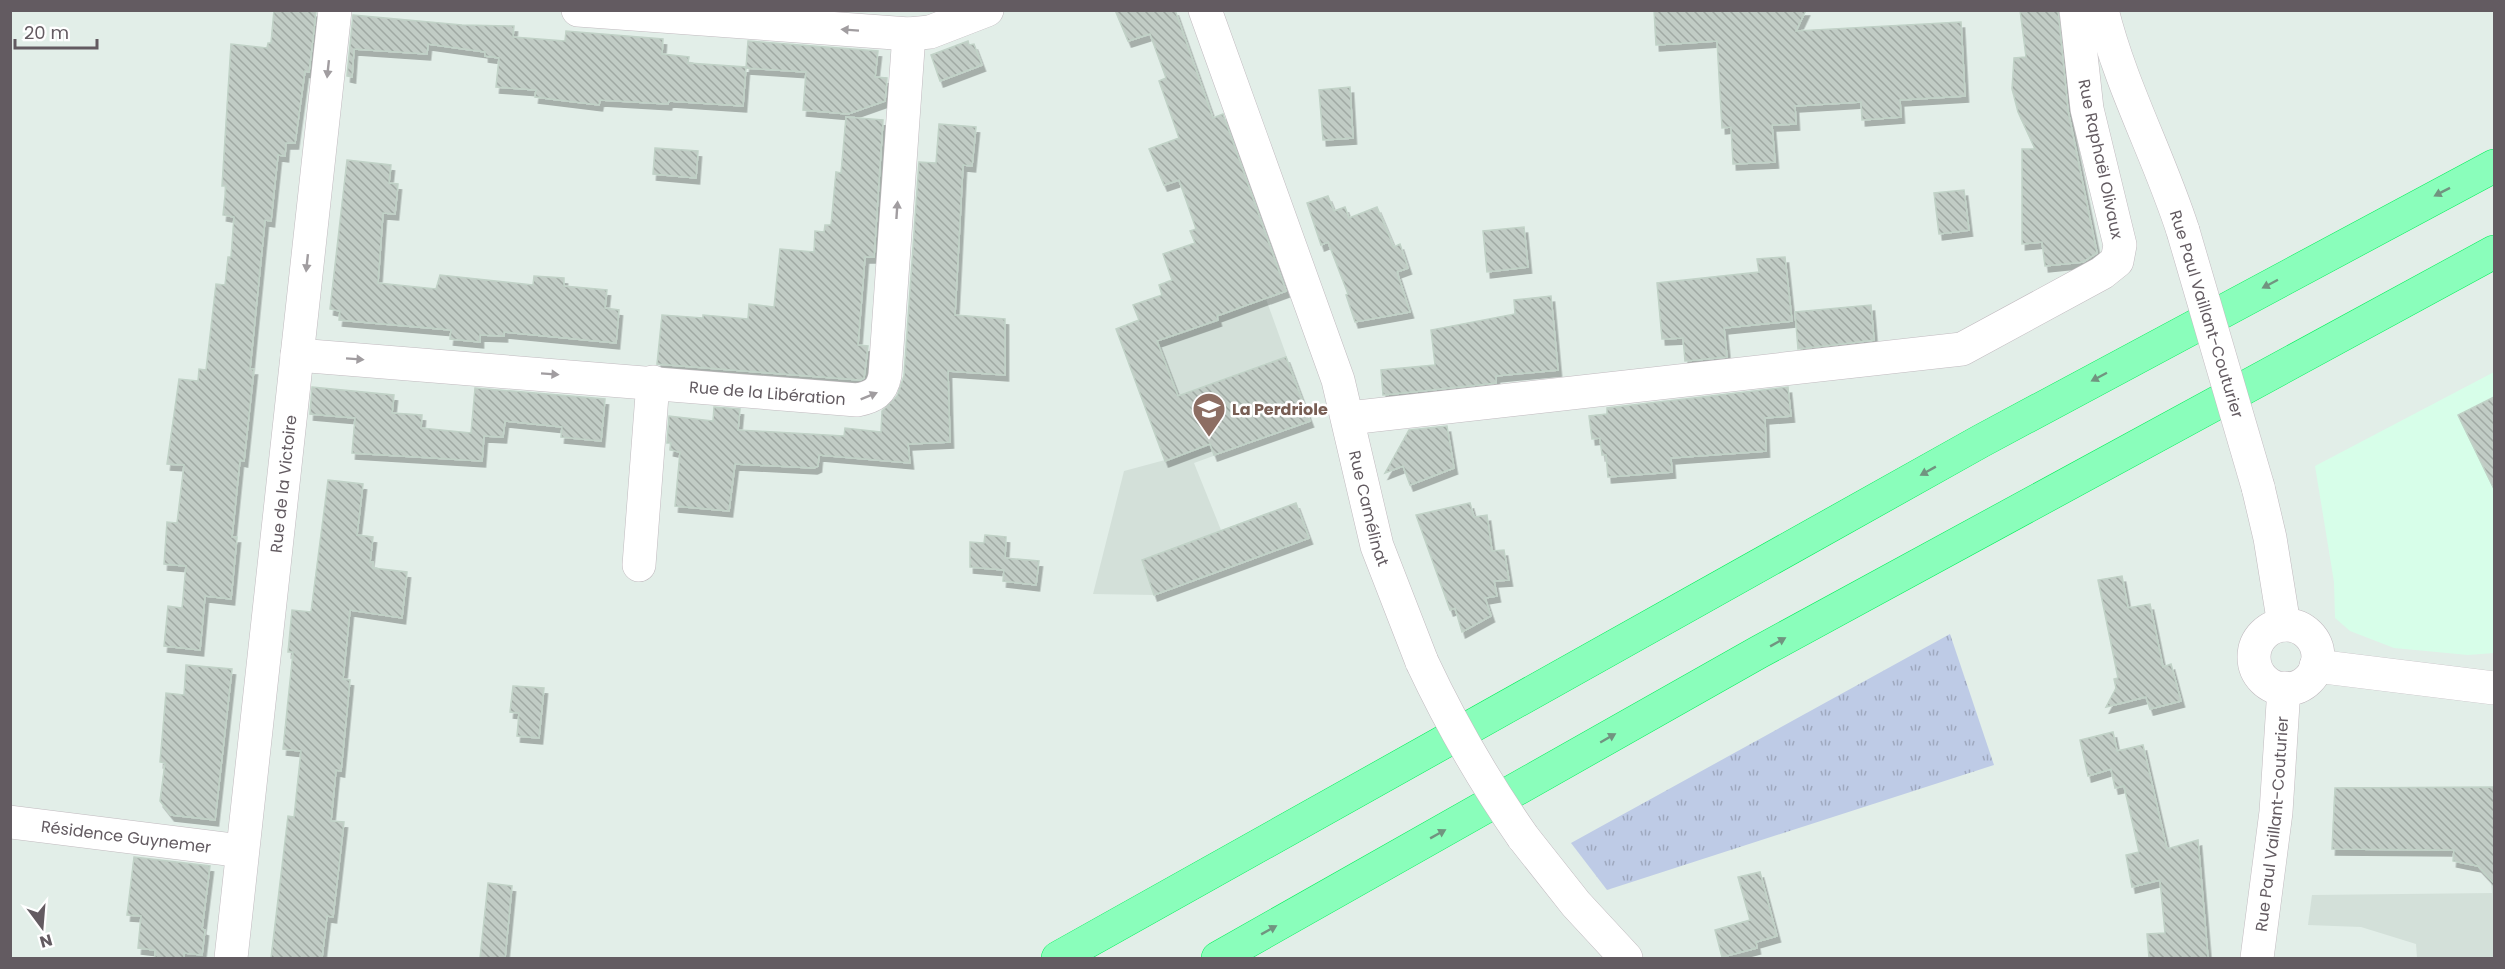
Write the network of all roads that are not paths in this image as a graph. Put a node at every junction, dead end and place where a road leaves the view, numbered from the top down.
1 (334, 10) edge
2 (578, 10) edge
3 (987, 10) edge
4 (1206, 10) edge
5 (2076, 10) edge
6 (2102, 10) edge
7 (909, 34) junction
8 (2494, 166) edge
9 (2494, 252) edge
10 (297, 355) junction
11 (653, 382) junction
12 (1349, 418) junction
13 (639, 565) dead end
14 (2284, 625) junction
15 (2316, 666) junction
16 (2284, 688) junction
17 (2494, 688) edge
18 (10, 822) edge
19 (242, 851) junction
20 (231, 958) edge
21 (1058, 958) edge
22 (1218, 958) edge
23 (1626, 958) edge
24 (2257, 958) edge

1 -> 10 street, Rue de la Victoire
7 -> 2 street
3 - 7 street
4 - 12 street, Rue Camélinat
5 - 12 street, Rue Raphaël Olivaux
6 - 14 street, Rue Paul Vaillant-Couturier, bridge
11 -> 7 street, Rue de la Libération
8 -> 21 highway
22 -> 9 highway
10 -> 11 street, Rue de la Libération
10 - 19 street, Rue de la Victoire
11 - 13 street
12 - 23 street, Rue Camélinat, bridge
14 - 15 street
14 - 16 street
15 - 16 street
15 - 17 street
16 - 24 street, Rue Paul Vaillant-Couturier
18 - 19 street, Résidence Guynemer
19 - 20 street, Rue de la Victoire

